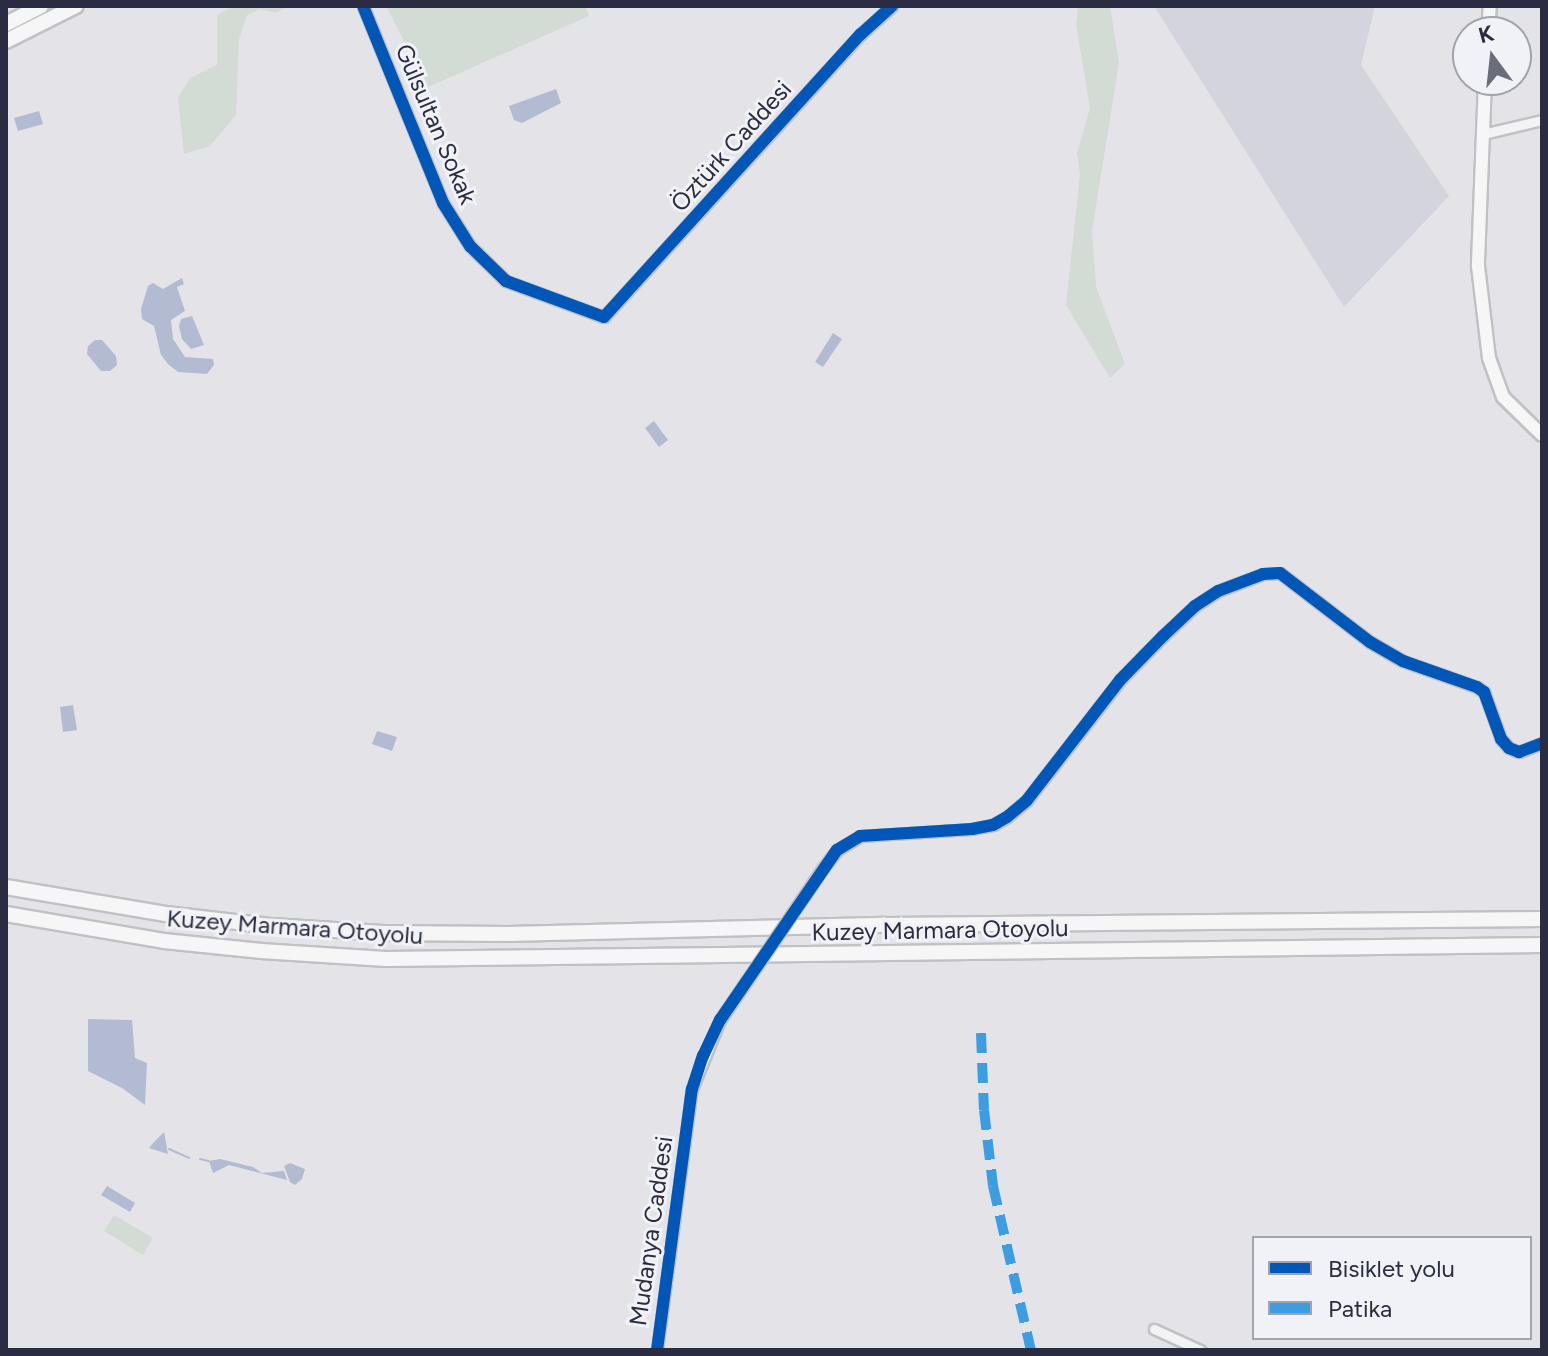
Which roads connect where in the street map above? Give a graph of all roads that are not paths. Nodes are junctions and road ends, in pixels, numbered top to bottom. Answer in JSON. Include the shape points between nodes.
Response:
{"nodes":[{"id":1,"x":41,"y":6,"type":"edge"},
{"id":2,"x":76,"y":6,"type":"edge"},
{"id":3,"x":363,"y":6,"type":"edge"},
{"id":4,"x":892,"y":6,"type":"edge"},
{"id":5,"x":6,"y":24,"type":"edge"},
{"id":6,"x":6,"y":41,"type":"edge"},
{"id":7,"x":1484,"y":96,"type":"edge"},
{"id":8,"x":1542,"y":120,"type":"edge"},
{"id":9,"x":1483,"y":134,"type":"junction"},
{"id":10,"x":604,"y":317,"type":"joint"},
{"id":11,"x":1542,"y":435,"type":"edge"},
{"id":12,"x":1542,"y":743,"type":"edge"},
{"id":13,"x":6,"y":887,"type":"edge"},
{"id":14,"x":6,"y":914,"type":"edge"},
{"id":15,"x":1542,"y":919,"type":"edge"},
{"id":16,"x":1542,"y":945,"type":"edge"},
{"id":17,"x":1154,"y":1329,"type":"dead end"},
{"id":18,"x":657,"y":1350,"type":"edge"},
{"id":19,"x":1200,"y":1350,"type":"edge"}],
"edges":[{"from":1,"to":5,"type":"highway"},
{"from":2,"to":6,"type":"highway"},
{"from":3,"to":10,"type":"street","name":"Gülsultan Sokak","via":[[443,203],[470,246],[506,281]]},
{"from":4,"to":10,"type":"street","name":"Öztürk Caddesi"},
{"from":7,"to":9,"type":"main road"},
{"from":8,"to":9,"type":"street"},
{"from":9,"to":11,"type":"main road","via":[[1478,266],[1489,358],[1503,397]]},
{"from":12,"to":18,"type":"street","name":"Mudanya Caddesi","bridge":true,"via":[[1519,752],[1509,748],[1477,687],[1403,661],[1280,573],[1263,574],[1218,591],[1163,636],[1120,680],[1027,800],[1007,817],[972,829],[860,836],[837,850],[720,1020],[692,1089]]},
{"from":13,"to":15,"type":"highway","name":"Kuzey Marmara Otoyolu","via":[[166,914],[383,933]]},
{"from":14,"to":16,"type":"highway","name":"Kuzey Marmara Otoyolu","via":[[164,941],[386,959]]},
{"from":17,"to":19,"type":"street"}]}
